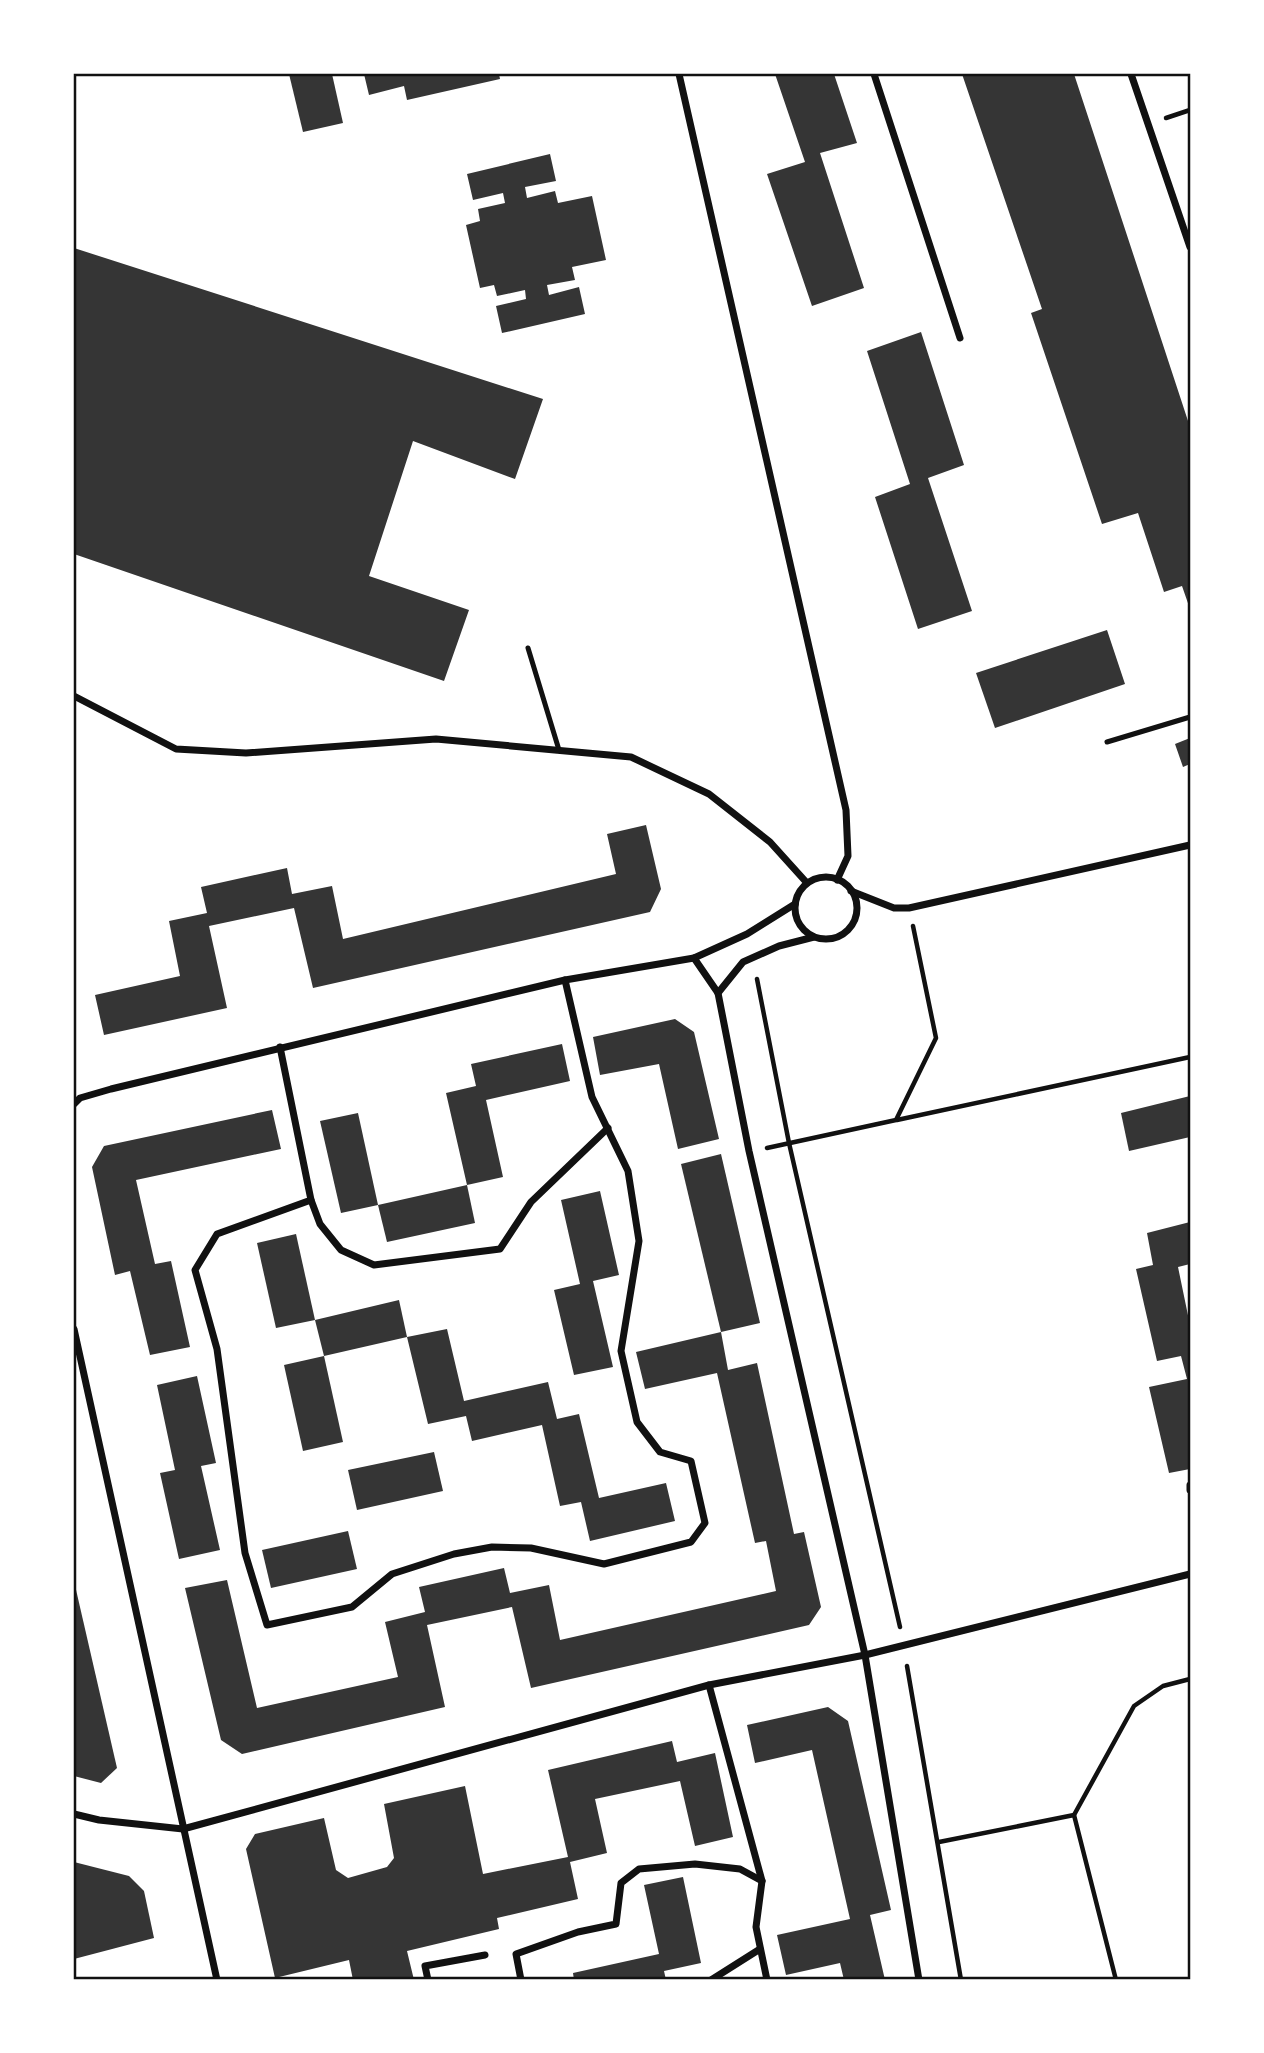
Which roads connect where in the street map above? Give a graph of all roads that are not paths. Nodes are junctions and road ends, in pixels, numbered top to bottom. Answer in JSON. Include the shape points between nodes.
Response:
{"nodes":[{"id":1,"x":679,"y":74,"type":"edge"},
{"id":2,"x":874,"y":74,"type":"edge"},
{"id":3,"x":1131,"y":74,"type":"edge"},
{"id":4,"x":1191,"y":247,"type":"edge"},
{"id":5,"x":960,"y":338,"type":"dead end"},
{"id":6,"x":528,"y":648,"type":"dead end"},
{"id":7,"x":74,"y":696,"type":"edge"},
{"id":8,"x":1191,"y":717,"type":"edge"},
{"id":9,"x":1107,"y":742,"type":"dead end"},
{"id":10,"x":559,"y":750,"type":"junction"},
{"id":11,"x":1191,"y":845,"type":"edge"},
{"id":12,"x":837,"y":880,"type":"junction"},
{"id":13,"x":807,"y":883,"type":"junction"},
{"id":14,"x":851,"y":891,"type":"junction"},
{"id":15,"x":795,"y":904,"type":"junction"},
{"id":16,"x":815,"y":937,"type":"junction"},
{"id":17,"x":695,"y":958,"type":"junction"},
{"id":18,"x":565,"y":980,"type":"junction"},
{"id":19,"x":718,"y":993,"type":"junction"},
{"id":20,"x":280,"y":1047,"type":"junction"},
{"id":21,"x":74,"y":1104,"type":"edge"},
{"id":22,"x":608,"y":1128,"type":"junction"},
{"id":23,"x":310,"y":1200,"type":"junction"},
{"id":24,"x":74,"y":1329,"type":"edge"},
{"id":25,"x":1191,"y":1574,"type":"edge"},
{"id":26,"x":864,"y":1655,"type":"junction"},
{"id":27,"x":709,"y":1685,"type":"junction"},
{"id":28,"x":74,"y":1814,"type":"edge"},
{"id":29,"x":183,"y":1829,"type":"junction"},
{"id":30,"x":762,"y":1881,"type":"junction"},
{"id":31,"x":760,"y":1949,"type":"junction"},
{"id":32,"x":485,"y":1955,"type":"dead end"},
{"id":33,"x":217,"y":1979,"type":"edge"},
{"id":34,"x":428,"y":1979,"type":"edge"},
{"id":35,"x":521,"y":1979,"type":"edge"},
{"id":36,"x":711,"y":1979,"type":"edge"},
{"id":37,"x":767,"y":1979,"type":"edge"},
{"id":38,"x":919,"y":1979,"type":"edge"}],
"edges":[{"from":1,"to":12,"type":"street","via":[[846,810],[848,856]]},
{"from":2,"to":5,"type":"street"},
{"from":3,"to":4,"type":"street"},
{"from":6,"to":10,"type":"lane"},
{"from":7,"to":10,"type":"street","via":[[176,749],[246,753],[436,739]]},
{"from":8,"to":9,"type":"lane"},
{"from":10,"to":13,"type":"street","via":[[631,757],[709,794],[770,842]]},
{"from":11,"to":14,"type":"street","via":[[909,908],[894,908]]},
{"from":12,"to":13,"type":"street","via":[[818,878]]},
{"from":12,"to":14,"type":"street"},
{"from":13,"to":15,"type":"street"},
{"from":14,"to":16,"type":"street","via":[[857,903],[850,927],[840,936]]},
{"from":15,"to":16,"type":"street","via":[[799,924]]},
{"from":15,"to":17,"type":"street","via":[[747,934]]},
{"from":16,"to":19,"type":"street","via":[[743,962]]},
{"from":17,"to":18,"type":"street"},
{"from":17,"to":19,"type":"street"},
{"from":18,"to":20,"type":"street"},
{"from":18,"to":22,"type":"street","via":[[592,1097]]},
{"from":19,"to":26,"type":"street","via":[[749,1151]]},
{"from":20,"to":21,"type":"street","via":[[111,1089]]},
{"from":20,"to":23,"type":"street"},
{"from":22,"to":23,"type":"street","via":[[531,1202],[500,1249],[374,1265],[341,1250],[320,1224]]},
{"from":22,"to":23,"type":"street","via":[[628,1171],[639,1241],[621,1351],[637,1422],[660,1452],[691,1461],[705,1523],[691,1542],[604,1564],[531,1548],[492,1547],[454,1554],[392,1574],[352,1607],[267,1625],[246,1553],[217,1349],[195,1270],[217,1234]]},
{"from":24,"to":29,"type":"street"},
{"from":25,"to":26,"type":"street"},
{"from":26,"to":27,"type":"street"},
{"from":26,"to":38,"type":"street"},
{"from":27,"to":29,"type":"street"},
{"from":27,"to":30,"type":"street"},
{"from":28,"to":29,"type":"street","via":[[99,1821]]},
{"from":29,"to":33,"type":"street"},
{"from":30,"to":31,"type":"street","via":[[756,1927]]},
{"from":30,"to":35,"type":"street","via":[[740,1869],[695,1864],[639,1869],[621,1883],[616,1924],[516,1954]]},
{"from":31,"to":36,"type":"street"},
{"from":31,"to":37,"type":"street"},
{"from":32,"to":34,"type":"street","via":[[425,1966]]}]}
